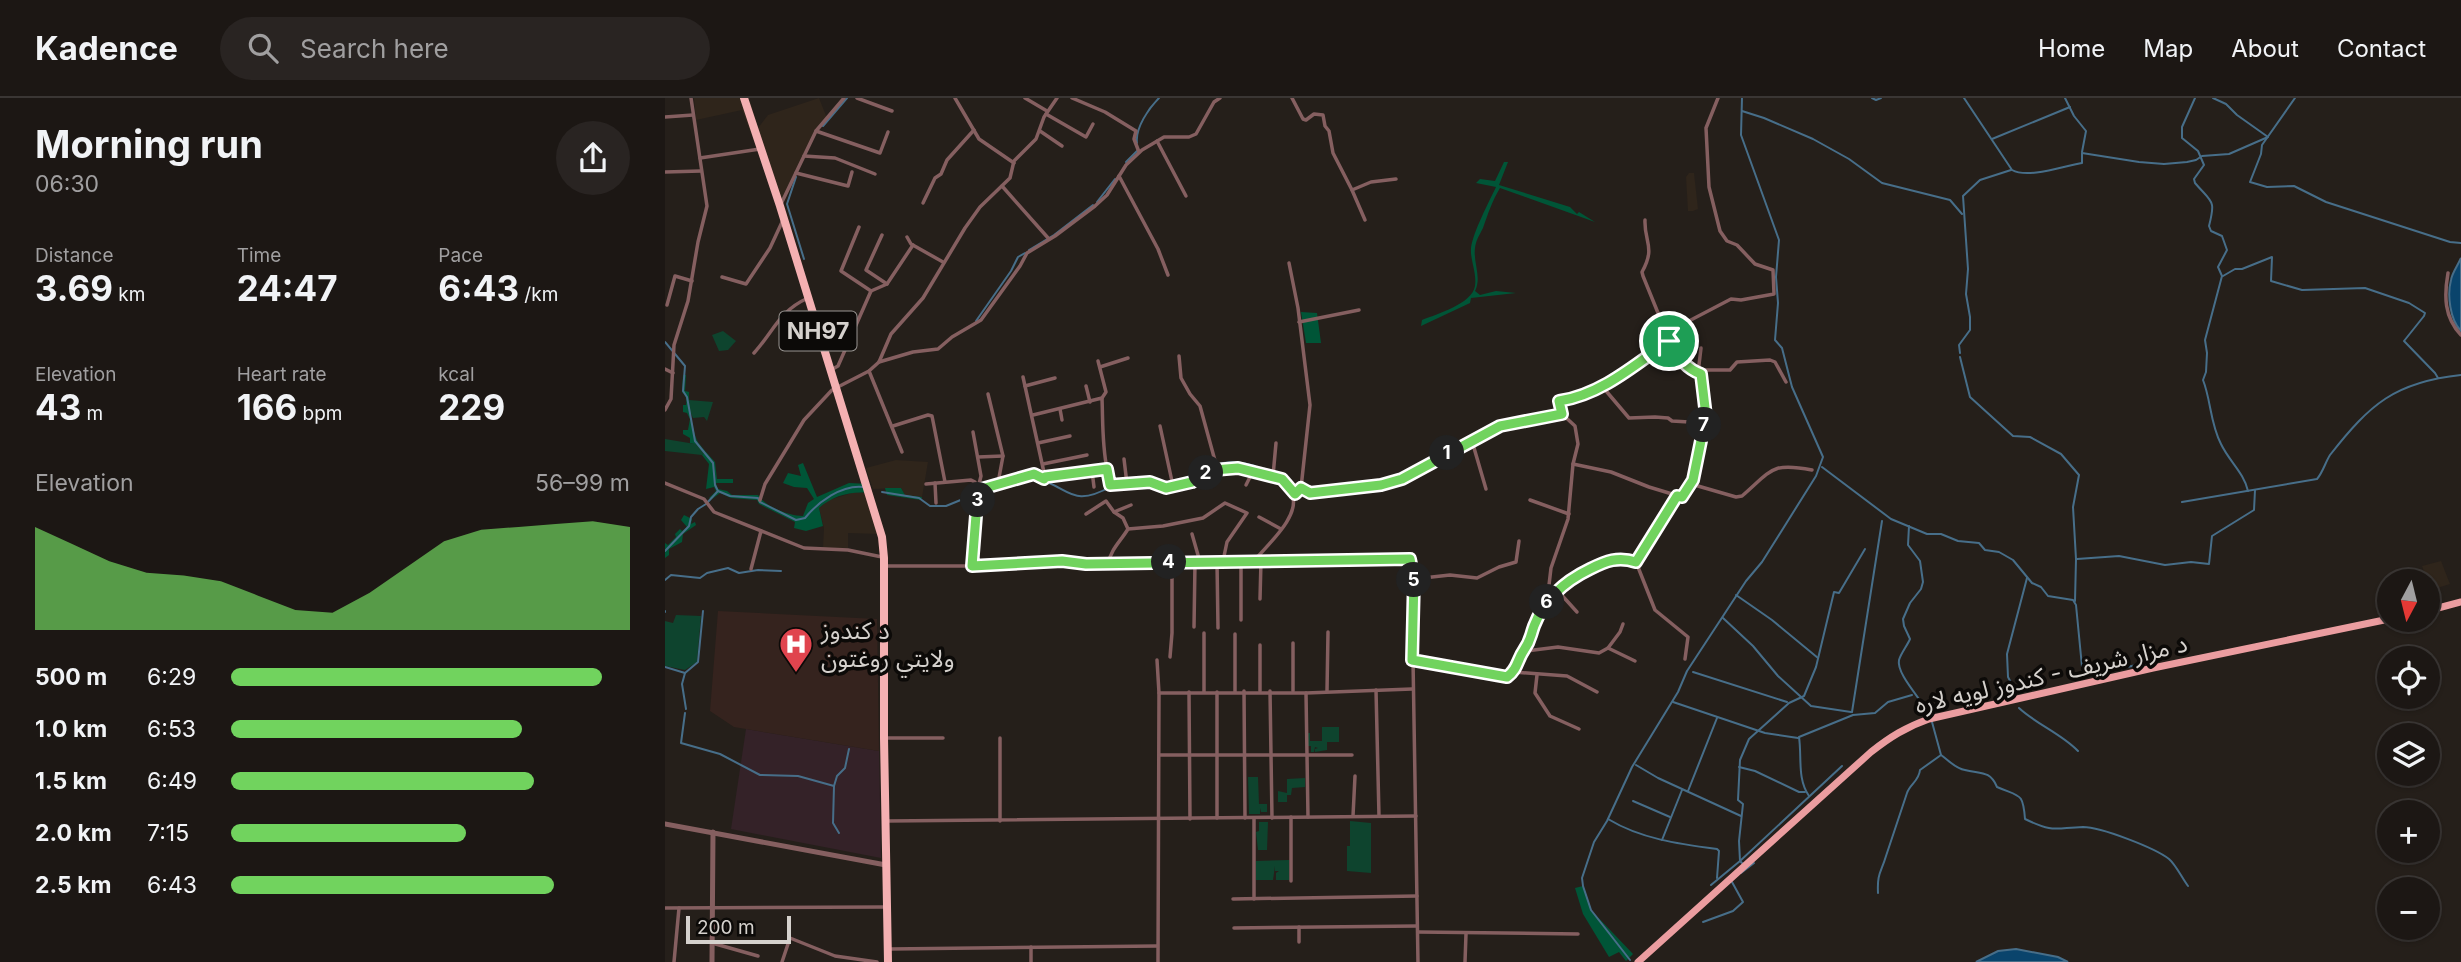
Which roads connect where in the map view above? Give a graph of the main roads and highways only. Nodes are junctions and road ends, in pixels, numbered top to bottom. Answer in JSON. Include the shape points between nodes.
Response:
{"nodes":[{"id":1,"x":744,"y":98,"type":"edge"},
{"id":2,"x":2461,"y":603,"type":"edge"},
{"id":3,"x":2440,"y":608,"type":"edge"},
{"id":4,"x":2377,"y":622,"type":"edge"},
{"id":5,"x":888,"y":962,"type":"edge"},
{"id":6,"x":1638,"y":962,"type":"edge"}],
"edges":[{"from":1,"to":5,"type":"highway","number":"NH97","via":[[877,516],[884,562]]},
{"from":2,"to":3,"type":"main road"},
{"from":4,"to":6,"type":"main road","name":"د مزار شریف - کندوز لویه لاره","via":[[2153,668],[1929,719],[1898,731]]}]}
